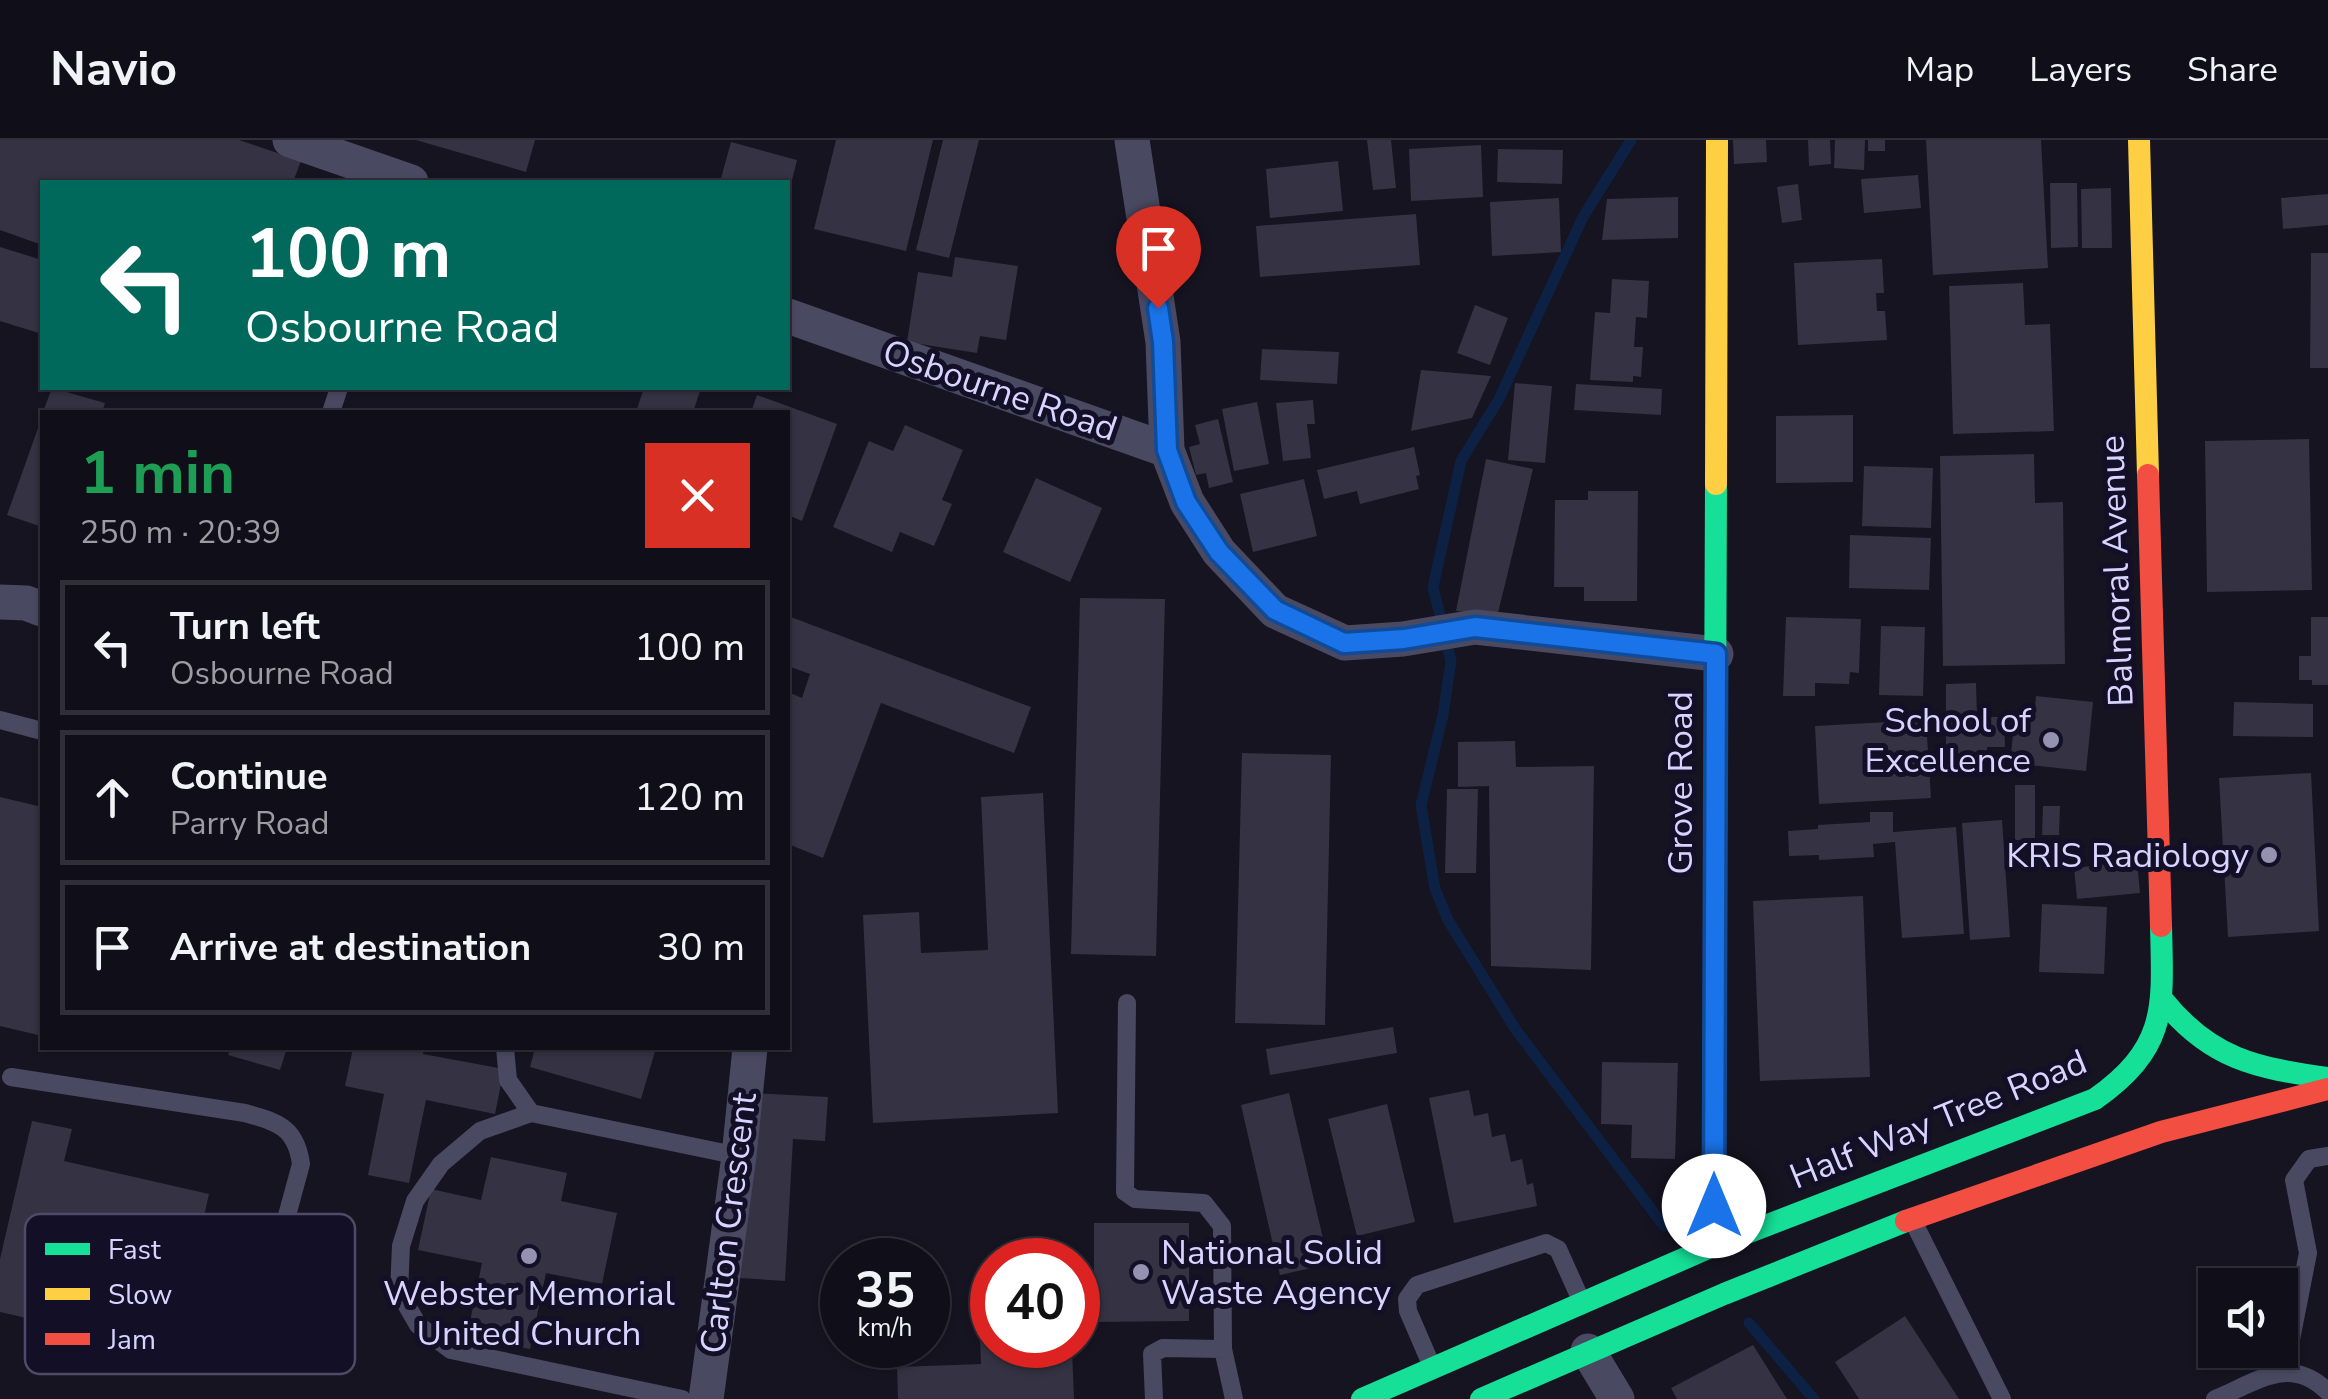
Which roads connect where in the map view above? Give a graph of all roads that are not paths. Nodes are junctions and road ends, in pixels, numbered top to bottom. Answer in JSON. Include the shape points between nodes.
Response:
{"nodes":[{"id":1,"x":290,"y":140,"type":"edge"},
{"id":2,"x":1132,"y":140,"type":"edge"},
{"id":3,"x":1717,"y":140,"type":"edge"},
{"id":4,"x":2138,"y":140,"type":"edge"},
{"id":5,"x":405,"y":180,"type":"edge"},
{"id":6,"x":790,"y":317,"type":"edge"},
{"id":7,"x":1167,"y":450,"type":"junction"},
{"id":8,"x":0,"y":602,"type":"edge"},
{"id":9,"x":40,"y":608,"type":"edge"},
{"id":10,"x":1716,"y":654,"type":"junction"},
{"id":11,"x":0,"y":720,"type":"edge"},
{"id":12,"x":40,"y":730,"type":"edge"},
{"id":13,"x":2163,"y":1000,"type":"junction"},
{"id":14,"x":1127,"y":1002,"type":"dead end"},
{"id":15,"x":504,"y":1050,"type":"edge"},
{"id":16,"x":750,"y":1050,"type":"edge"},
{"id":17,"x":11,"y":1076,"type":"dead end"},
{"id":18,"x":2328,"y":1078,"type":"edge"},
{"id":19,"x":2328,"y":1088,"type":"edge"},
{"id":20,"x":531,"y":1112,"type":"junction"},
{"id":21,"x":739,"y":1156,"type":"junction"},
{"id":22,"x":2328,"y":1156,"type":"edge"},
{"id":23,"x":287,"y":1214,"type":"edge"},
{"id":24,"x":1911,"y":1218,"type":"junction"},
{"id":25,"x":1713,"y":1246,"type":"junction"},
{"id":26,"x":2328,"y":1252,"type":"edge"},
{"id":27,"x":2308,"y":1254,"type":"junction"},
{"id":28,"x":1582,"y":1303,"type":"junction"},
{"id":29,"x":1223,"y":1349,"type":"junction"},
{"id":30,"x":1588,"y":1351,"type":"junction"},
{"id":31,"x":1433,"y":1369,"type":"junction"},
{"id":32,"x":2285,"y":1370,"type":"junction"},
{"id":33,"x":2328,"y":1392,"type":"edge"},
{"id":34,"x":682,"y":1399,"type":"edge"},
{"id":35,"x":706,"y":1399,"type":"edge"},
{"id":36,"x":1154,"y":1399,"type":"edge"},
{"id":37,"x":1234,"y":1399,"type":"edge"},
{"id":38,"x":1362,"y":1399,"type":"edge"},
{"id":39,"x":1481,"y":1399,"type":"edge"},
{"id":40,"x":1617,"y":1399,"type":"edge"},
{"id":41,"x":2002,"y":1399,"type":"edge"},
{"id":42,"x":2215,"y":1399,"type":"edge"}],
"edges":[{"from":1,"to":5,"type":"street"},
{"from":2,"to":7,"type":"street","via":[[1163,342]]},
{"from":3,"to":10,"type":"main road","name":"Grove Road"},
{"from":4,"to":13,"type":"main road","name":"Balmoral Avenue"},
{"from":6,"to":7,"type":"street","name":"Osbourne Road"},
{"from":7,"to":10,"type":"street","via":[[1186,502],[1219,552],[1275,610],[1344,643],[1496,628]]},
{"from":8,"to":9,"type":"street"},
{"from":10,"to":25,"type":"main road","name":"Grove Road"},
{"from":11,"to":12,"type":"lane"},
{"from":13,"to":18,"type":"main road","via":[[2178,1022],[2221,1055]]},
{"from":13,"to":25,"type":"main road","name":"Half Way Tree Road","via":[[2154,1039],[2141,1059],[2095,1099]]},
{"from":14,"to":29,"type":"lane","via":[[1125,1192],[1135,1199],[1204,1203],[1222,1226]]},
{"from":15,"to":20,"type":"lane","via":[[508,1080]]},
{"from":16,"to":21,"type":"street","name":"Carlton Crescent"},
{"from":17,"to":23,"type":"lane","via":[[281,1124],[299,1148],[301,1164]]},
{"from":19,"to":24,"type":"main road","via":[[2141,1138]]},
{"from":20,"to":21,"type":"lane"},
{"from":20,"to":34,"type":"lane","via":[[480,1132],[440,1164],[415,1200],[401,1246],[399,1292],[418,1326],[450,1350]]},
{"from":21,"to":35,"type":"street","name":"Carlton Crescent"},
{"from":22,"to":27,"type":"lane","via":[[2309,1159],[2294,1180]]},
{"from":24,"to":30,"type":"main road"},
{"from":24,"to":41,"type":"lane"},
{"from":25,"to":28,"type":"main road","name":"Half Way Tree Road"},
{"from":26,"to":27,"type":"lane"},
{"from":27,"to":32,"type":"lane"},
{"from":28,"to":31,"type":"main road","name":"Half Way Tree Road"},
{"from":28,"to":31,"type":"lane","via":[[1558,1249],[1546,1243],[1416,1286],[1408,1311]]},
{"from":29,"to":36,"type":"lane","via":[[1163,1348],[1152,1354]]},
{"from":29,"to":37,"type":"lane"},
{"from":30,"to":39,"type":"main road"},
{"from":30,"to":40,"type":"street"},
{"from":31,"to":38,"type":"main road","name":"Half Way Tree Road"},
{"from":32,"to":33,"type":"lane","via":[[2314,1378]]},
{"from":32,"to":42,"type":"lane"}]}
